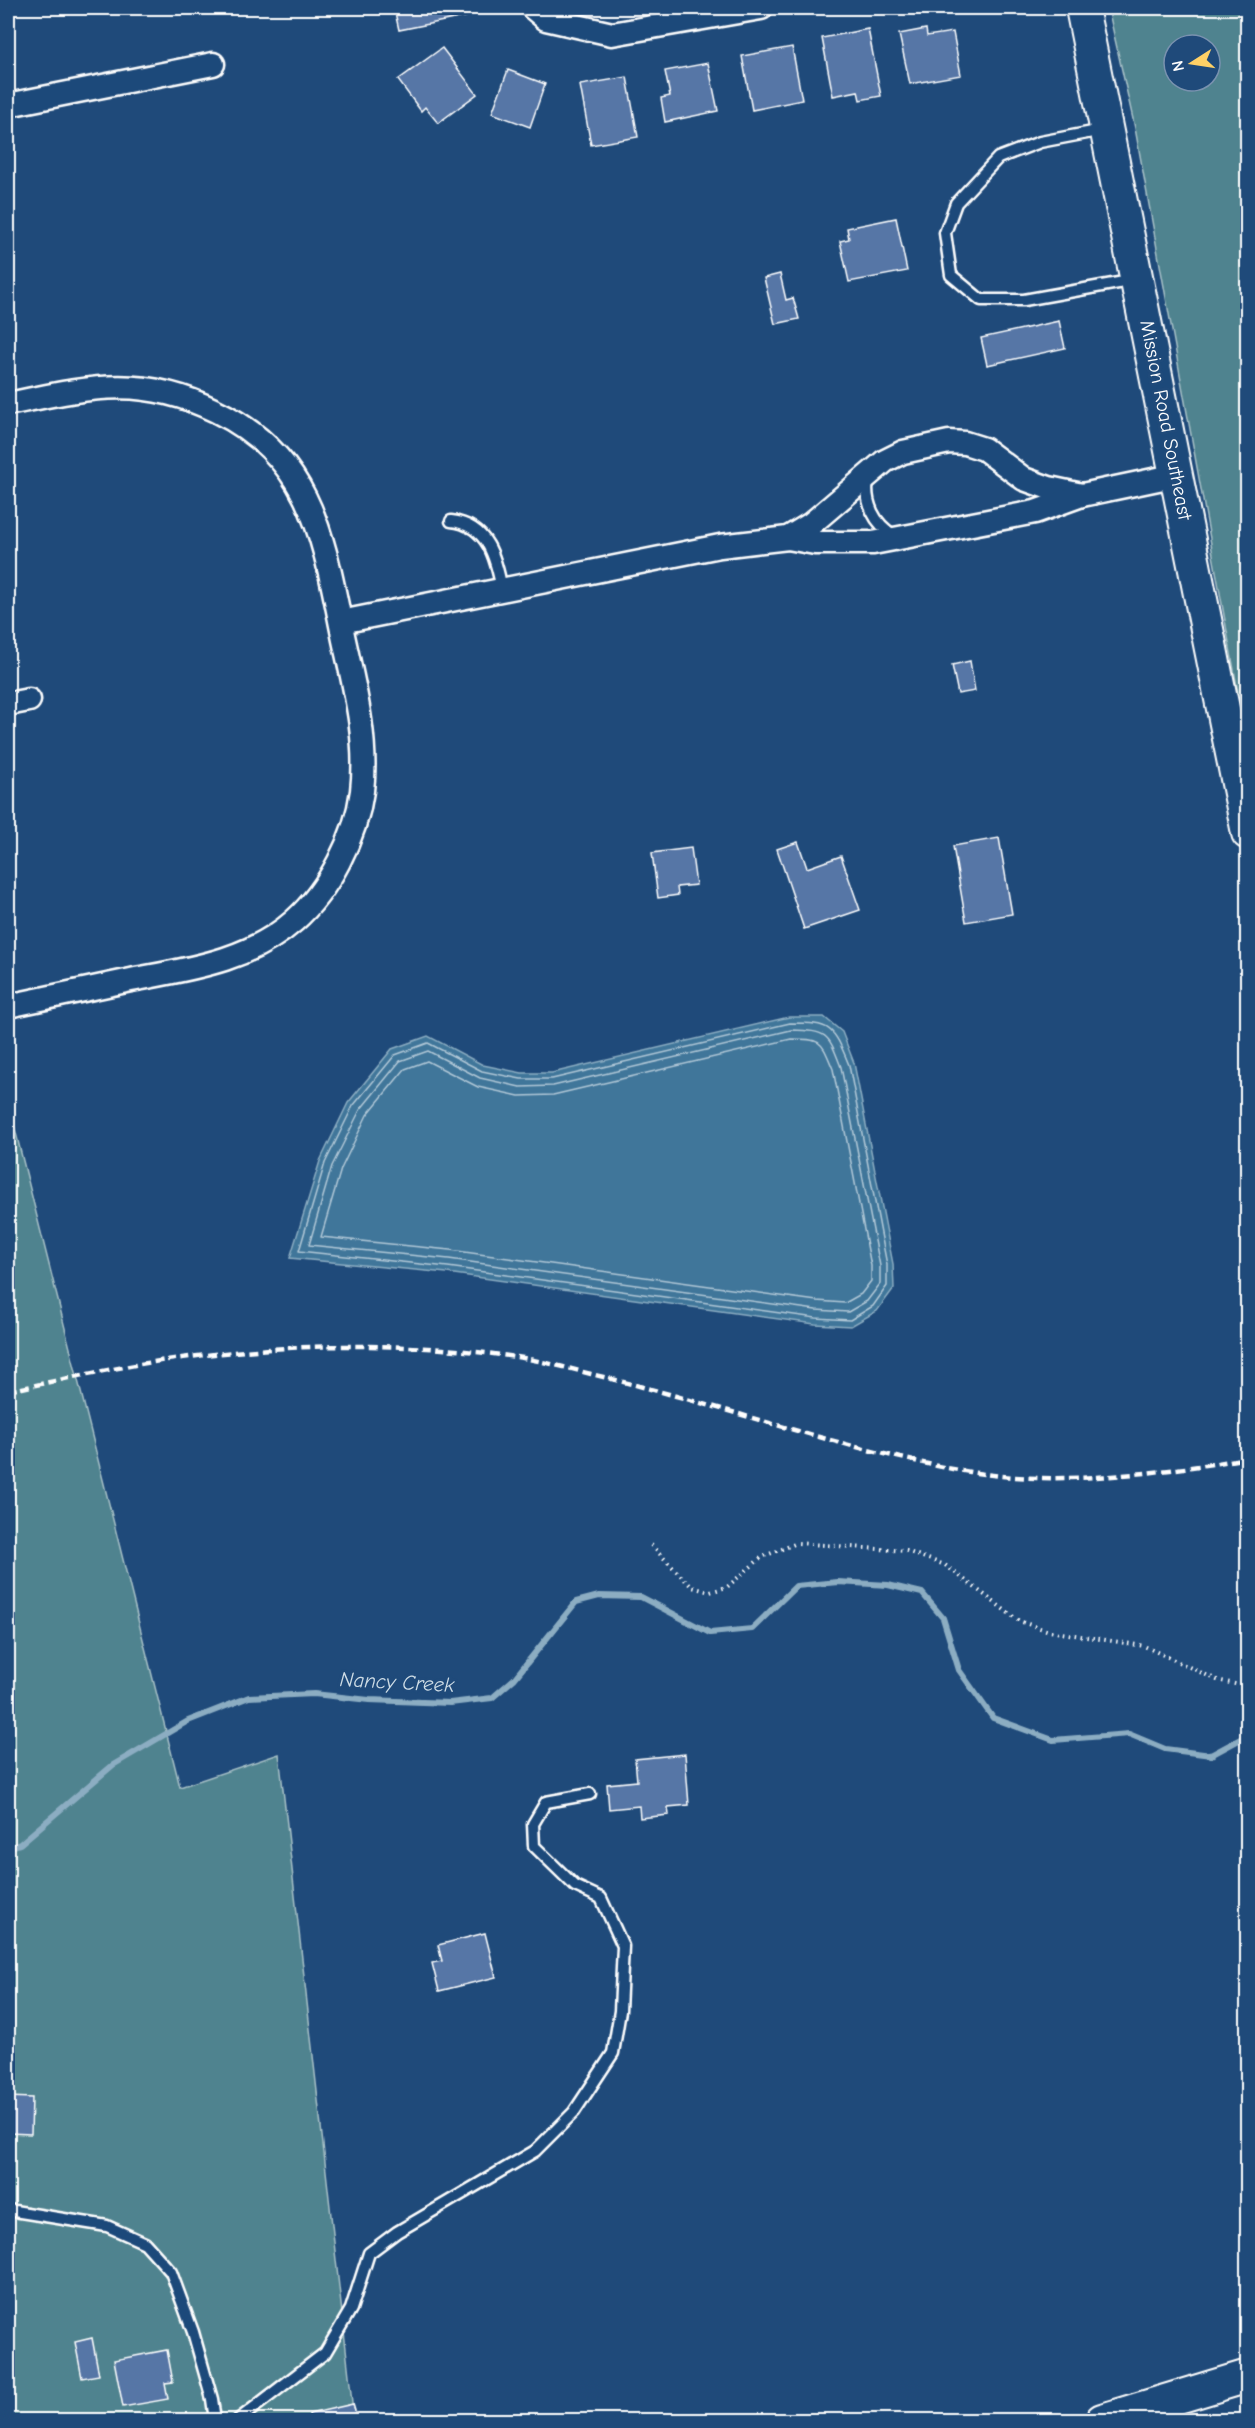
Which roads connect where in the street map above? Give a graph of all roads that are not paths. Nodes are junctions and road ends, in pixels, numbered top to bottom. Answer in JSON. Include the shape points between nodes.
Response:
{"nodes":[{"id":1,"x":533,"y":8,"type":"edge"},
{"id":2,"x":761,"y":8,"type":"edge"},
{"id":3,"x":1082,"y":8,"type":"edge"},
{"id":4,"x":213,"y":64,"type":"dead end"},
{"id":5,"x":8,"y":105,"type":"edge"},
{"id":6,"x":1108,"y":129,"type":"junction"},
{"id":7,"x":1138,"y":279,"type":"junction"},
{"id":8,"x":8,"y":404,"type":"edge"},
{"id":9,"x":869,"y":472,"type":"junction"},
{"id":10,"x":1177,"y":476,"type":"junction"},
{"id":11,"x":1082,"y":495,"type":"junction"},
{"id":12,"x":451,"y":521,"type":"dead end"},
{"id":13,"x":788,"y":538,"type":"junction"},
{"id":14,"x":898,"y":538,"type":"junction"},
{"id":15,"x":502,"y":590,"type":"junction"},
{"id":16,"x":341,"y":622,"type":"junction"},
{"id":17,"x":1248,"y":833,"type":"edge"},
{"id":18,"x":8,"y":1006,"type":"edge"},
{"id":19,"x":590,"y":1794,"type":"dead end"},
{"id":20,"x":8,"y":2210,"type":"edge"},
{"id":21,"x":1248,"y":2376,"type":"edge"},
{"id":22,"x":215,"y":2421,"type":"edge"},
{"id":23,"x":238,"y":2421,"type":"edge"},
{"id":24,"x":1102,"y":2421,"type":"edge"}],
"edges":[{"from":1,"to":2,"type":"street","via":[[546,19],[612,34]]},
{"from":3,"to":6,"type":"main road","name":"Mission Road Southeast"},
{"from":4,"to":5,"type":"street"},
{"from":6,"to":7,"type":"main road","name":"Mission Road Southeast"},
{"from":6,"to":7,"type":"lane","via":[[1040,142],[998,158],[956,203],[945,233],[951,276],[981,300],[1024,300]]},
{"from":7,"to":10,"type":"main road","name":"Mission Road Southeast"},
{"from":8,"to":16,"type":"street","via":[[87,388],[136,386],[190,400],[245,428],[270,448],[288,470],[313,513]]},
{"from":9,"to":11,"type":"street","via":[[903,452],[964,442],[984,449],[1024,479]]},
{"from":9,"to":13,"type":"street","via":[[811,524]]},
{"from":9,"to":14,"type":"lane","via":[[866,487],[870,507],[880,525]]},
{"from":10,"to":11,"type":"street"},
{"from":10,"to":17,"type":"main road","name":"Mission Road Southeast"},
{"from":11,"to":14,"type":"street","via":[[1035,512]]},
{"from":12,"to":15,"type":"lane","via":[[474,528],[485,540]]},
{"from":13,"to":14,"type":"street","via":[[843,544]]},
{"from":13,"to":15,"type":"street","via":[[720,546]]},
{"from":15,"to":16,"type":"street"},
{"from":16,"to":18,"type":"street","via":[[362,726],[362,793],[350,837],[323,886],[294,921],[259,945],[221,962]]},
{"from":19,"to":23,"type":"lane","via":[[546,1802],[533,1824],[534,1846],[575,1886],[601,1898],[623,1946],[620,2011],[613,2053],[574,2112],[535,2151],[396,2232],[369,2253],[351,2309],[325,2353]]},
{"from":20,"to":22,"type":"lane","via":[[107,2226],[145,2243],[171,2272],[193,2332]]},
{"from":21,"to":24,"type":"main road"}]}
